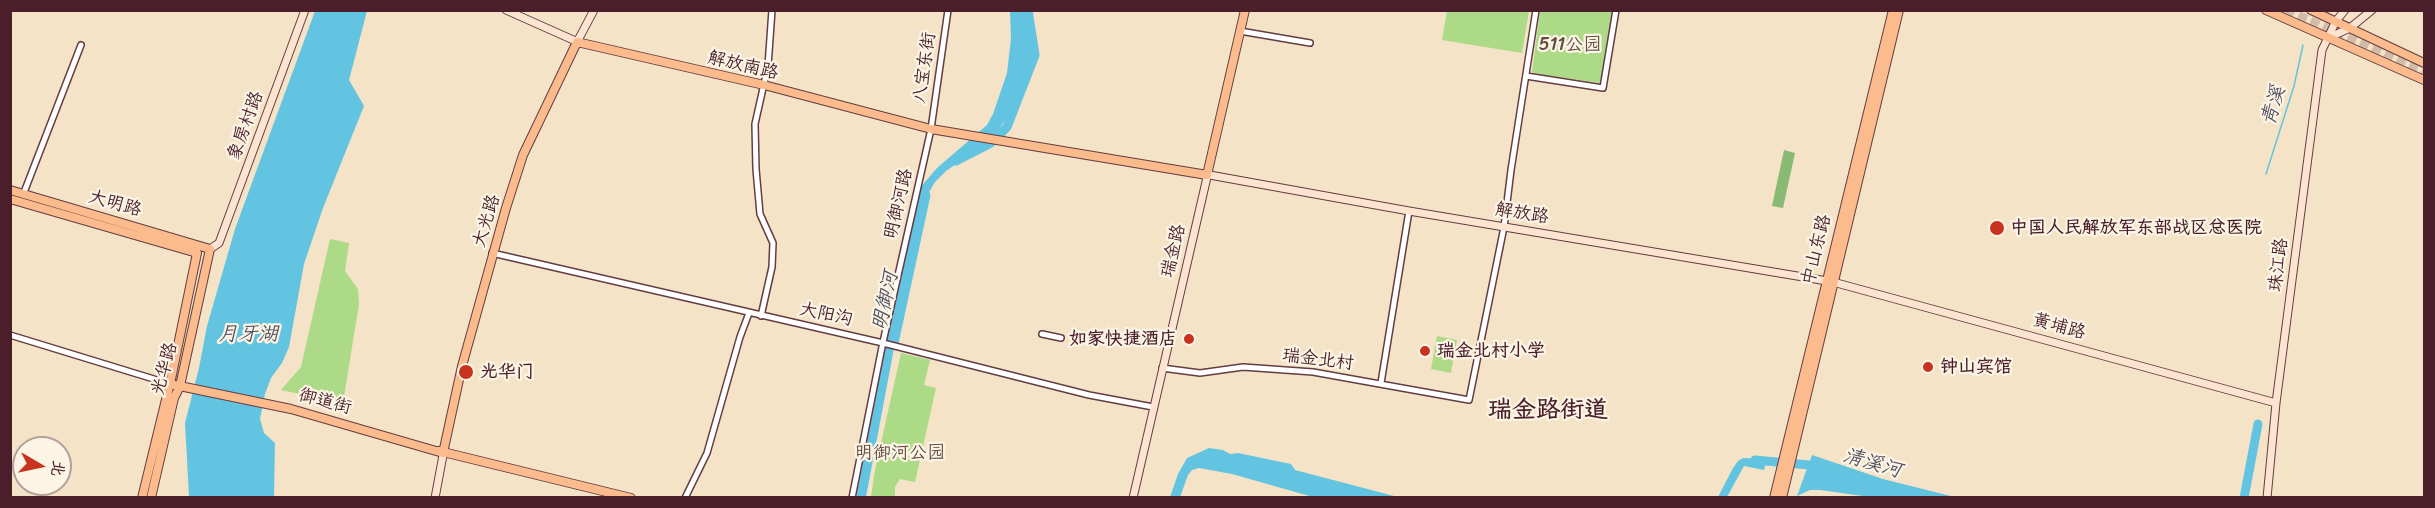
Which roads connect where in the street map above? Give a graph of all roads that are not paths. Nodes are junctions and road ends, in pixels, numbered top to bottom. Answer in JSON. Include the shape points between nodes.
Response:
{"nodes":[{"id":1,"x":305,"y":10,"type":"edge"},
{"id":2,"x":506,"y":10,"type":"edge"},
{"id":3,"x":594,"y":10,"type":"edge"},
{"id":4,"x":772,"y":10,"type":"edge"},
{"id":5,"x":948,"y":10,"type":"edge"},
{"id":6,"x":1245,"y":10,"type":"edge"},
{"id":7,"x":1536,"y":10,"type":"edge"},
{"id":8,"x":1616,"y":10,"type":"edge"},
{"id":9,"x":1893,"y":10,"type":"edge"},
{"id":10,"x":1899,"y":10,"type":"edge"},
{"id":11,"x":2266,"y":10,"type":"edge"},
{"id":12,"x":2311,"y":10,"type":"edge"},
{"id":13,"x":2345,"y":10,"type":"edge"},
{"id":14,"x":2372,"y":10,"type":"edge"},
{"id":15,"x":2325,"y":14,"type":"edge"},
{"id":16,"x":2336,"y":21,"type":"junction"},
{"id":17,"x":2350,"y":28,"type":"junction"},
{"id":18,"x":1240,"y":31,"type":"junction"},
{"id":19,"x":2328,"y":38,"type":"junction"},
{"id":20,"x":577,"y":42,"type":"junction"},
{"id":21,"x":1310,"y":43,"type":"dead end"},
{"id":22,"x":81,"y":45,"type":"dead end"},
{"id":23,"x":2424,"y":63,"type":"edge"},
{"id":24,"x":1526,"y":76,"type":"junction"},
{"id":25,"x":2424,"y":80,"type":"edge"},
{"id":26,"x":764,"y":85,"type":"junction"},
{"id":27,"x":931,"y":129,"type":"junction"},
{"id":28,"x":1011,"y":142,"type":"junction"},
{"id":29,"x":1082,"y":154,"type":"joint"},
{"id":30,"x":1207,"y":175,"type":"junction"},
{"id":31,"x":10,"y":190,"type":"edge"},
{"id":32,"x":22,"y":198,"type":"junction"},
{"id":33,"x":10,"y":199,"type":"edge"},
{"id":34,"x":1409,"y":211,"type":"junction"},
{"id":35,"x":1504,"y":226,"type":"junction"},
{"id":36,"x":210,"y":249,"type":"junction"},
{"id":37,"x":197,"y":253,"type":"joint"},
{"id":38,"x":492,"y":253,"type":"junction"},
{"id":39,"x":1829,"y":281,"type":"junction"},
{"id":40,"x":749,"y":313,"type":"junction"},
{"id":41,"x":760,"y":316,"type":"junction"},
{"id":42,"x":1042,"y":334,"type":"dead end"},
{"id":43,"x":10,"y":335,"type":"edge"},
{"id":44,"x":1060,"y":338,"type":"dead end"},
{"id":45,"x":883,"y":342,"type":"junction"},
{"id":46,"x":462,"y":366,"type":"joint"},
{"id":47,"x":1162,"y":368,"type":"junction"},
{"id":48,"x":1381,"y":383,"type":"junction"},
{"id":49,"x":170,"y":384,"type":"junction"},
{"id":50,"x":180,"y":386,"type":"junction"},
{"id":51,"x":2276,"y":403,"type":"junction"},
{"id":52,"x":1153,"y":407,"type":"junction"},
{"id":53,"x":443,"y":453,"type":"junction"},
{"id":54,"x":1782,"y":481,"type":"junction"},
{"id":55,"x":142,"y":498,"type":"edge"},
{"id":56,"x":151,"y":498,"type":"edge"},
{"id":57,"x":435,"y":498,"type":"edge"},
{"id":58,"x":632,"y":498,"type":"edge"},
{"id":59,"x":685,"y":498,"type":"edge"},
{"id":60,"x":852,"y":498,"type":"edge"},
{"id":61,"x":1133,"y":498,"type":"edge"},
{"id":62,"x":1774,"y":498,"type":"edge"},
{"id":63,"x":1782,"y":498,"type":"edge"},
{"id":64,"x":2267,"y":498,"type":"edge"}],
"edges":[{"from":1,"to":36,"type":"street","name":"象房村路","via":[[219,243]]},
{"from":2,"to":20,"type":"street","name":"解放南路"},
{"from":3,"to":20,"type":"street","name":"大光路"},
{"from":4,"to":26,"type":"street"},
{"from":5,"to":27,"type":"street","name":"八宝东街"},
{"from":6,"to":18,"type":"street","name":"瑞金路"},
{"from":7,"to":24,"type":"street"},
{"from":8,"to":24,"type":"street","via":[[1603,88]]},
{"from":9,"to":39,"type":"main road","name":"中山东路"},
{"from":10,"to":39,"type":"main road","name":"中山东路"},
{"from":11,"to":19,"type":"main road"},
{"from":12,"to":15,"type":"main road"},
{"from":13,"to":16,"type":"street","name":"珠江路"},
{"from":14,"to":17,"type":"street"},
{"from":15,"to":16,"type":"main road"},
{"from":16,"to":17,"type":"main road"},
{"from":16,"to":19,"type":"street","name":"珠江路"},
{"from":17,"to":19,"type":"street"},
{"from":17,"to":23,"type":"main road"},
{"from":18,"to":21,"type":"street"},
{"from":18,"to":30,"type":"street","name":"瑞金路"},
{"from":19,"to":25,"type":"main road"},
{"from":19,"to":51,"type":"street","name":"珠江路","via":[[2322,50]]},
{"from":20,"to":26,"type":"street","name":"解放南路"},
{"from":20,"to":38,"type":"street","name":"大光路","via":[[523,155]]},
{"from":22,"to":32,"type":"street"},
{"from":24,"to":35,"type":"street"},
{"from":26,"to":27,"type":"street","name":"解放南路"},
{"from":26,"to":41,"type":"street","via":[[756,124],[756,169],[760,214],[773,243],[772,267]]},
{"from":27,"to":28,"type":"main road"},
{"from":27,"to":28,"type":"street","name":"解放南路"},
{"from":27,"to":45,"type":"street","name":"明御河路"},
{"from":28,"to":29,"type":"main road"},
{"from":29,"to":30,"type":"street"},
{"from":30,"to":34,"type":"street","name":"解放路"},
{"from":30,"to":47,"type":"street","name":"瑞金路"},
{"from":31,"to":32,"type":"main road","name":"大明路"},
{"from":32,"to":33,"type":"main road","name":"大明路"},
{"from":32,"to":36,"type":"main road","name":"大明路"},
{"from":32,"to":37,"type":"main road","name":"大明路"},
{"from":34,"to":35,"type":"street","name":"解放路"},
{"from":34,"to":48,"type":"street"},
{"from":35,"to":39,"type":"street","name":"解放路"},
{"from":35,"to":48,"type":"street","name":"瑞金北村","via":[[1469,400]]},
{"from":36,"to":50,"type":"main road","name":"光华路"},
{"from":37,"to":49,"type":"main road","name":"光华路"},
{"from":38,"to":40,"type":"street","name":"大阳沟"},
{"from":38,"to":46,"type":"street","name":"大光路"},
{"from":39,"to":51,"type":"street","name":"黄埔路"},
{"from":39,"to":54,"type":"main road","name":"中山东路"},
{"from":40,"to":41,"type":"street","name":"大阳沟"},
{"from":40,"to":59,"type":"street","via":[[707,453]]},
{"from":41,"to":45,"type":"street","name":"大阳沟"},
{"from":42,"to":44,"type":"street"},
{"from":43,"to":49,"type":"street"},
{"from":45,"to":52,"type":"street","name":"大阳沟","via":[[1089,395]]},
{"from":45,"to":60,"type":"street","name":"明御河路"},
{"from":46,"to":53,"type":"main road"},
{"from":47,"to":48,"type":"street","name":"瑞金北村","via":[[1200,373],[1243,367],[1313,372]]},
{"from":47,"to":52,"type":"street","name":"瑞金路"},
{"from":49,"to":50,"type":"main road"},
{"from":49,"to":55,"type":"main road","name":"光华路"},
{"from":50,"to":53,"type":"main road","via":[[291,409]]},
{"from":50,"to":56,"type":"main road","name":"光华路"},
{"from":51,"to":64,"type":"street","name":"珠江路"},
{"from":52,"to":61,"type":"street","name":"瑞金路"},
{"from":53,"to":57,"type":"street"},
{"from":53,"to":58,"type":"main road"},
{"from":54,"to":62,"type":"main road","name":"中山东路"},
{"from":54,"to":63,"type":"main road","name":"中山东路"}]}
